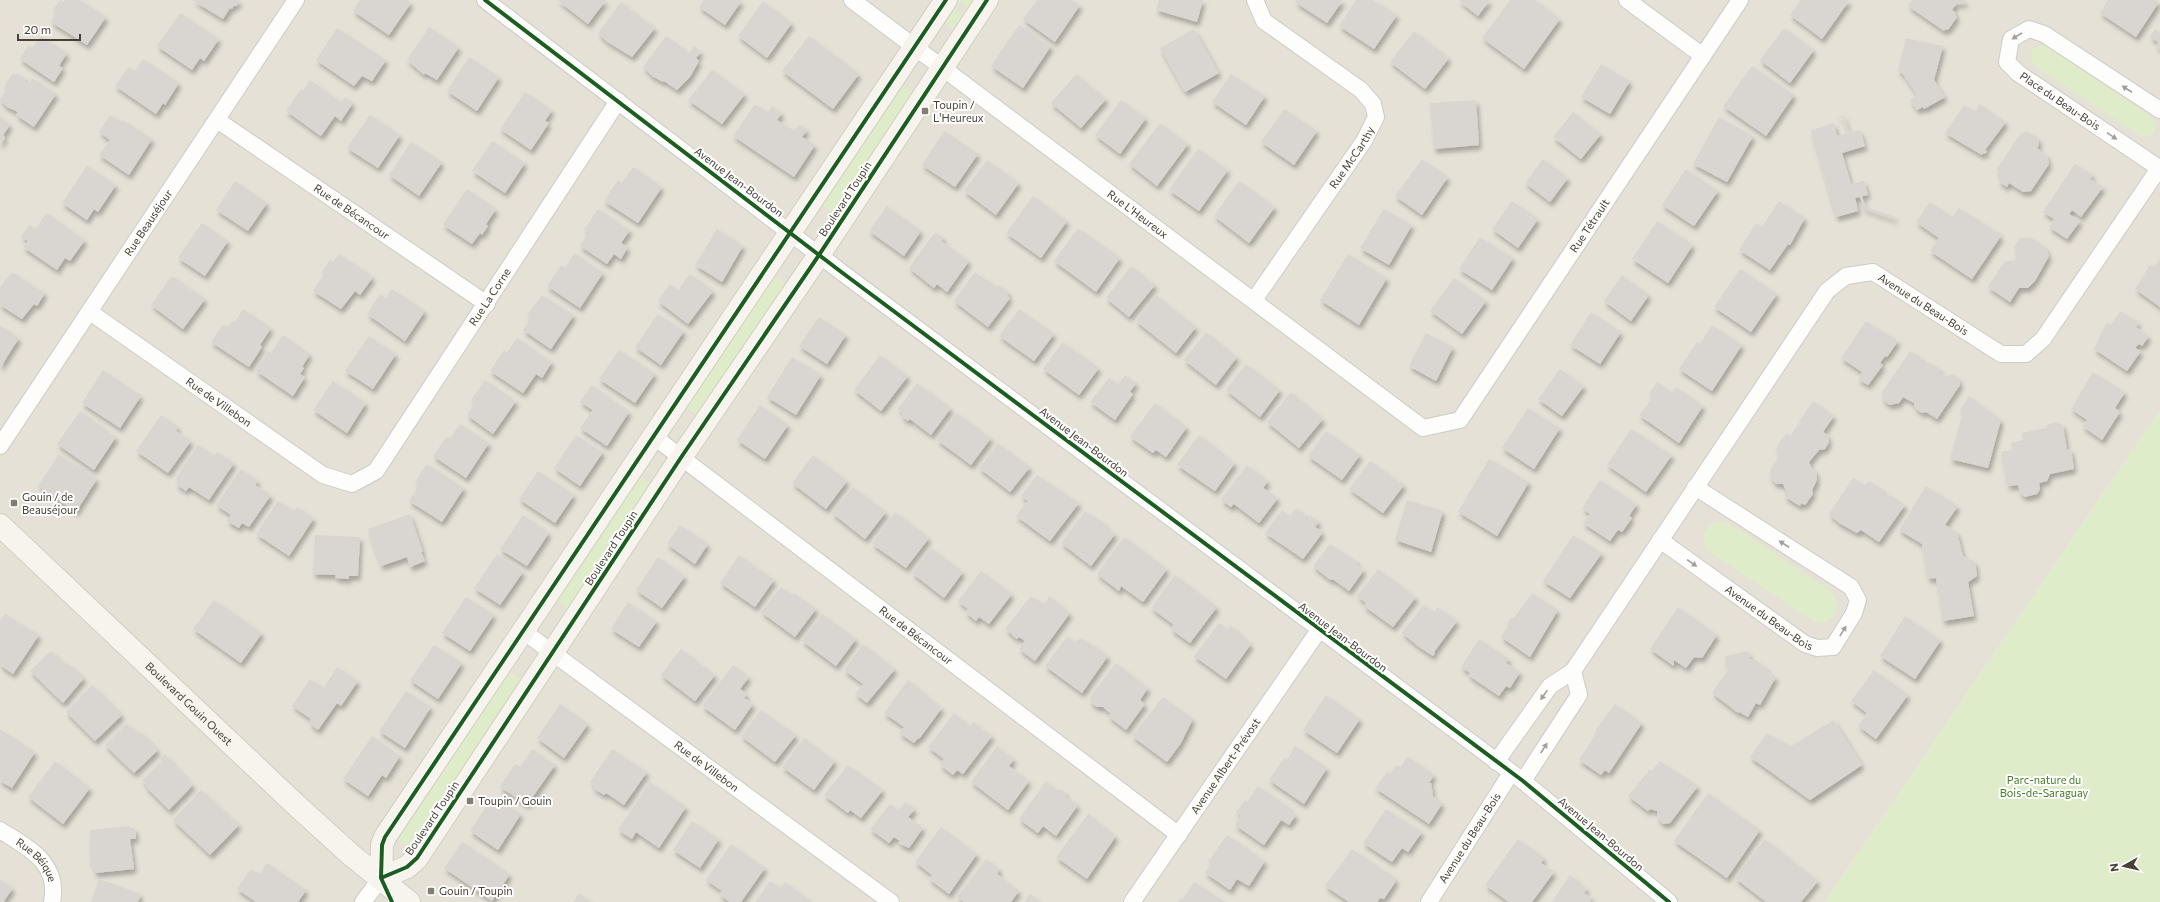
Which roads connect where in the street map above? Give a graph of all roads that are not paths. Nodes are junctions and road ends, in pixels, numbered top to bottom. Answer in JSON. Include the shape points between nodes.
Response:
{"nodes":[{"id":1,"x":296,"y":0,"type":"edge"},
{"id":2,"x":485,"y":0,"type":"edge"},
{"id":3,"x":852,"y":0,"type":"edge"},
{"id":4,"x":946,"y":0,"type":"edge"},
{"id":5,"x":987,"y":0,"type":"edge"},
{"id":6,"x":1255,"y":0,"type":"edge"},
{"id":7,"x":1627,"y":0,"type":"edge"},
{"id":8,"x":1740,"y":0,"type":"edge"},
{"id":9,"x":913,"y":47,"type":"junction"},
{"id":10,"x":1702,"y":56,"type":"junction"},
{"id":11,"x":942,"y":68,"type":"junction"},
{"id":12,"x":618,"y":100,"type":"junction"},
{"id":13,"x":2160,"y":110,"type":"edge"},
{"id":14,"x":217,"y":120,"type":"junction"},
{"id":15,"x":2160,"y":168,"type":"edge"},
{"id":16,"x":791,"y":234,"type":"junction"},
{"id":17,"x":819,"y":255,"type":"junction"},
{"id":18,"x":1254,"y":300,"type":"junction"},
{"id":19,"x":487,"y":304,"type":"junction"},
{"id":20,"x":90,"y":312,"type":"junction"},
{"id":21,"x":1423,"y":428,"type":"joint"},
{"id":22,"x":654,"y":436,"type":"junction"},
{"id":23,"x":0,"y":446,"type":"edge"},
{"id":24,"x":682,"y":456,"type":"junction"},
{"id":25,"x":352,"y":484,"type":"joint"},
{"id":26,"x":1695,"y":487,"type":"junction"},
{"id":27,"x":0,"y":525,"type":"edge"},
{"id":28,"x":1660,"y":540,"type":"junction"},
{"id":29,"x":1319,"y":630,"type":"junction"},
{"id":30,"x":522,"y":631,"type":"junction"},
{"id":31,"x":553,"y":652,"type":"junction"},
{"id":32,"x":1573,"y":670,"type":"junction"},
{"id":33,"x":1496,"y":762,"type":"junction"},
{"id":34,"x":1517,"y":777,"type":"junction"},
{"id":35,"x":0,"y":830,"type":"edge"},
{"id":36,"x":1179,"y":835,"type":"junction"},
{"id":37,"x":381,"y":878,"type":"junction"},
{"id":38,"x":52,"y":902,"type":"edge"},
{"id":39,"x":363,"y":902,"type":"edge"},
{"id":40,"x":409,"y":902,"type":"edge"},
{"id":41,"x":891,"y":902,"type":"edge"},
{"id":42,"x":1132,"y":902,"type":"edge"},
{"id":43,"x":1429,"y":902,"type":"edge"},
{"id":44,"x":1669,"y":902,"type":"edge"}],
"edges":[{"from":1,"to":14,"type":"street","name":"Rue Beauséjour"},
{"from":2,"to":12,"type":"street","name":"Avenue Jean-Bourdon"},
{"from":3,"to":9,"type":"street","name":"Rue L'Heureux"},
{"from":4,"to":9,"type":"street"},
{"from":5,"to":11,"type":"street","name":"Boulevard Toupin"},
{"from":6,"to":18,"type":"street","name":"Rue McCarthy","via":[[1264,21],[1361,90],[1373,104],[1376,117],[1364,141]]},
{"from":7,"to":10,"type":"street"},
{"from":8,"to":10,"type":"street","name":"Rue Tétrault"},
{"from":9,"to":11,"type":"street","name":"Rue L'Heureux"},
{"from":9,"to":16,"type":"street"},
{"from":10,"to":21,"type":"street","name":"Rue Tétrault","via":[[1460,420]]},
{"from":11,"to":17,"type":"street","name":"Boulevard Toupin"},
{"from":11,"to":18,"type":"street","name":"Rue L'Heureux"},
{"from":12,"to":16,"type":"street","name":"Avenue Jean-Bourdon"},
{"from":12,"to":19,"type":"street","name":"Rue La Corne"},
{"from":13,"to":15,"type":"street","name":"Place du Beau-Bois","one_way":true,"via":[[2044,34],[2028,29],[2011,40],[2007,62],[2018,73]]},
{"from":14,"to":19,"type":"street","name":"Rue de Bécancour"},
{"from":14,"to":20,"type":"street","name":"Rue Beauséjour"},
{"from":15,"to":26,"type":"street","name":"Avenue du Beau-Bois","via":[[2043,339],[2026,354],[2000,354],[1873,272],[1846,276],[1827,291]]},
{"from":16,"to":17,"type":"street","name":"Avenue Jean-Bourdon"},
{"from":16,"to":22,"type":"street"},
{"from":17,"to":24,"type":"street","name":"Boulevard Toupin"},
{"from":17,"to":29,"type":"street","name":"Avenue Jean-Bourdon"},
{"from":18,"to":21,"type":"street","name":"Rue L'Heureux"},
{"from":19,"to":25,"type":"street","name":"Rue La Corne","via":[[376,472]]},
{"from":20,"to":23,"type":"street","name":"Rue Beauséjour"},
{"from":20,"to":25,"type":"street","name":"Rue de Villebon","via":[[323,475]]},
{"from":22,"to":24,"type":"street","name":"Rue de Bécancour"},
{"from":22,"to":30,"type":"street"},
{"from":24,"to":31,"type":"street","name":"Boulevard Toupin"},
{"from":24,"to":36,"type":"street","name":"Rue de Bécancour"},
{"from":26,"to":28,"type":"street","name":"Avenue du Beau-Bois"},
{"from":28,"to":26,"type":"street","name":"Avenue du Beau-Bois","one_way":true,"via":[[1805,644],[1818,648],[1833,646],[1854,613],[1858,600],[1851,587]]},
{"from":27,"to":37,"type":"street","name":"Boulevard Gouin Ouest","via":[[295,804],[350,854]]},
{"from":28,"to":32,"type":"street","name":"Avenue du Beau-Bois"},
{"from":29,"to":33,"type":"street","name":"Avenue Jean-Bourdon"},
{"from":29,"to":36,"type":"street","name":"Avenue Albert-Prévost"},
{"from":30,"to":31,"type":"street","name":"Rue de Villebon"},
{"from":30,"to":37,"type":"street","via":[[385,837],[382,845]]},
{"from":31,"to":37,"type":"street","name":"Boulevard Toupin","via":[[417,858],[407,868]]},
{"from":31,"to":41,"type":"street","name":"Rue de Villebon"},
{"from":32,"to":33,"type":"street","name":"Avenue du Beau-Bois","one_way":true,"via":[[1550,686]]},
{"from":34,"to":32,"type":"street","name":"Avenue du Beau-Bois","one_way":true,"via":[[1579,695]]},
{"from":33,"to":34,"type":"street","name":"Avenue Jean-Bourdon"},
{"from":34,"to":43,"type":"street","name":"Avenue du Beau-Bois"},
{"from":34,"to":44,"type":"street","name":"Avenue Jean-Bourdon"},
{"from":35,"to":38,"type":"street","name":"Rue Béique","via":[[36,853],[42,860],[51,875]]},
{"from":36,"to":42,"type":"street","name":"Avenue Albert-Prévost"},
{"from":37,"to":39,"type":"street"},
{"from":37,"to":40,"type":"street","name":"Boulevard Gouin Ouest"}]}
